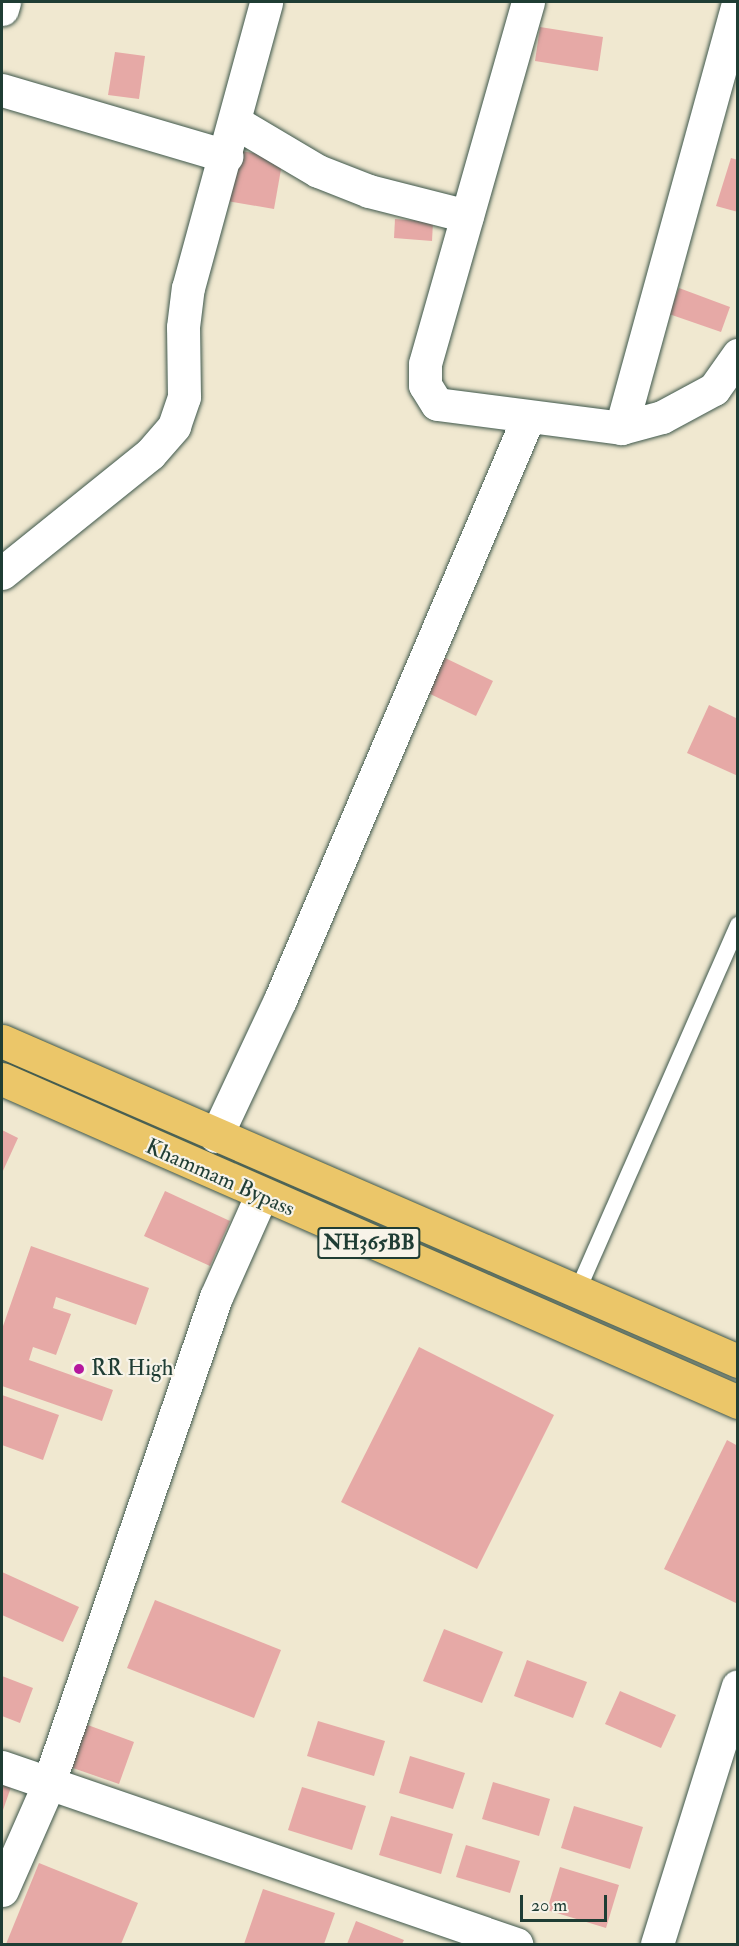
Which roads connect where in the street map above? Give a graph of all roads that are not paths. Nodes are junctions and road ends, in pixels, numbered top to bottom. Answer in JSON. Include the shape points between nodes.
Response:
{"nodes":[{"id":1,"x":4,"y":2,"type":"edge"},
{"id":2,"x":266,"y":2,"type":"edge"},
{"id":3,"x":528,"y":2,"type":"edge"},
{"id":4,"x":738,"y":4,"type":"edge"},
{"id":5,"x":2,"y":9,"type":"edge"},
{"id":6,"x":2,"y":90,"type":"edge"},
{"id":7,"x":235,"y":122,"type":"junction"},
{"id":8,"x":226,"y":156,"type":"junction"},
{"id":9,"x":467,"y":216,"type":"junction"},
{"id":10,"x":738,"y":355,"type":"edge"},
{"id":11,"x":528,"y":418,"type":"junction"},
{"id":12,"x":621,"y":428,"type":"junction"},
{"id":13,"x":2,"y":573,"type":"edge"},
{"id":14,"x":738,"y":925,"type":"edge"},
{"id":15,"x":2,"y":1041,"type":"edge"},
{"id":16,"x":2,"y":1079,"type":"edge"},
{"id":17,"x":216,"y":1136,"type":"junction"},
{"id":18,"x":261,"y":1196,"type":"junction"},
{"id":19,"x":577,"y":1292,"type":"junction"},
{"id":20,"x":738,"y":1361,"type":"edge"},
{"id":21,"x":738,"y":1402,"type":"edge"},
{"id":22,"x":738,"y":1686,"type":"edge"},
{"id":23,"x":2,"y":1767,"type":"edge"},
{"id":24,"x":47,"y":1788,"type":"junction"},
{"id":25,"x":2,"y":1890,"type":"edge"},
{"id":26,"x":516,"y":1944,"type":"edge"},
{"id":27,"x":657,"y":1944,"type":"edge"}],
"edges":[{"from":1,"to":5,"type":"street"},
{"from":2,"to":7,"type":"street"},
{"from":3,"to":9,"type":"street"},
{"from":4,"to":12,"type":"street"},
{"from":6,"to":8,"type":"street"},
{"from":7,"to":8,"type":"street"},
{"from":7,"to":9,"type":"street","via":[[318,171],[369,191]]},
{"from":8,"to":13,"type":"street","via":[[189,288],[183,327],[184,397],[174,426],[150,454]]},
{"from":9,"to":11,"type":"street","via":[[425,363],[425,386],[437,404]]},
{"from":10,"to":12,"type":"street","via":[[714,389],[662,417]]},
{"from":11,"to":12,"type":"street"},
{"from":11,"to":17,"type":"street","via":[[280,1000]]},
{"from":14,"to":19,"type":"lane"},
{"from":15,"to":17,"type":"highway","name":"Khammam Bypass","number":"NH365BB"},
{"from":16,"to":18,"type":"highway","name":"Khammam Bypass","number":"NH365BB"},
{"from":17,"to":19,"type":"highway","name":"Khammam Bypass","number":"NH365BB"},
{"from":18,"to":21,"type":"highway","name":"Khammam Bypass","number":"NH365BB"},
{"from":18,"to":24,"type":"street","via":[[216,1297]]},
{"from":19,"to":20,"type":"highway","name":"Khammam Bypass","number":"NH365BB"},
{"from":22,"to":27,"type":"street"},
{"from":23,"to":24,"type":"street"},
{"from":24,"to":25,"type":"street"},
{"from":24,"to":26,"type":"street"}]}
